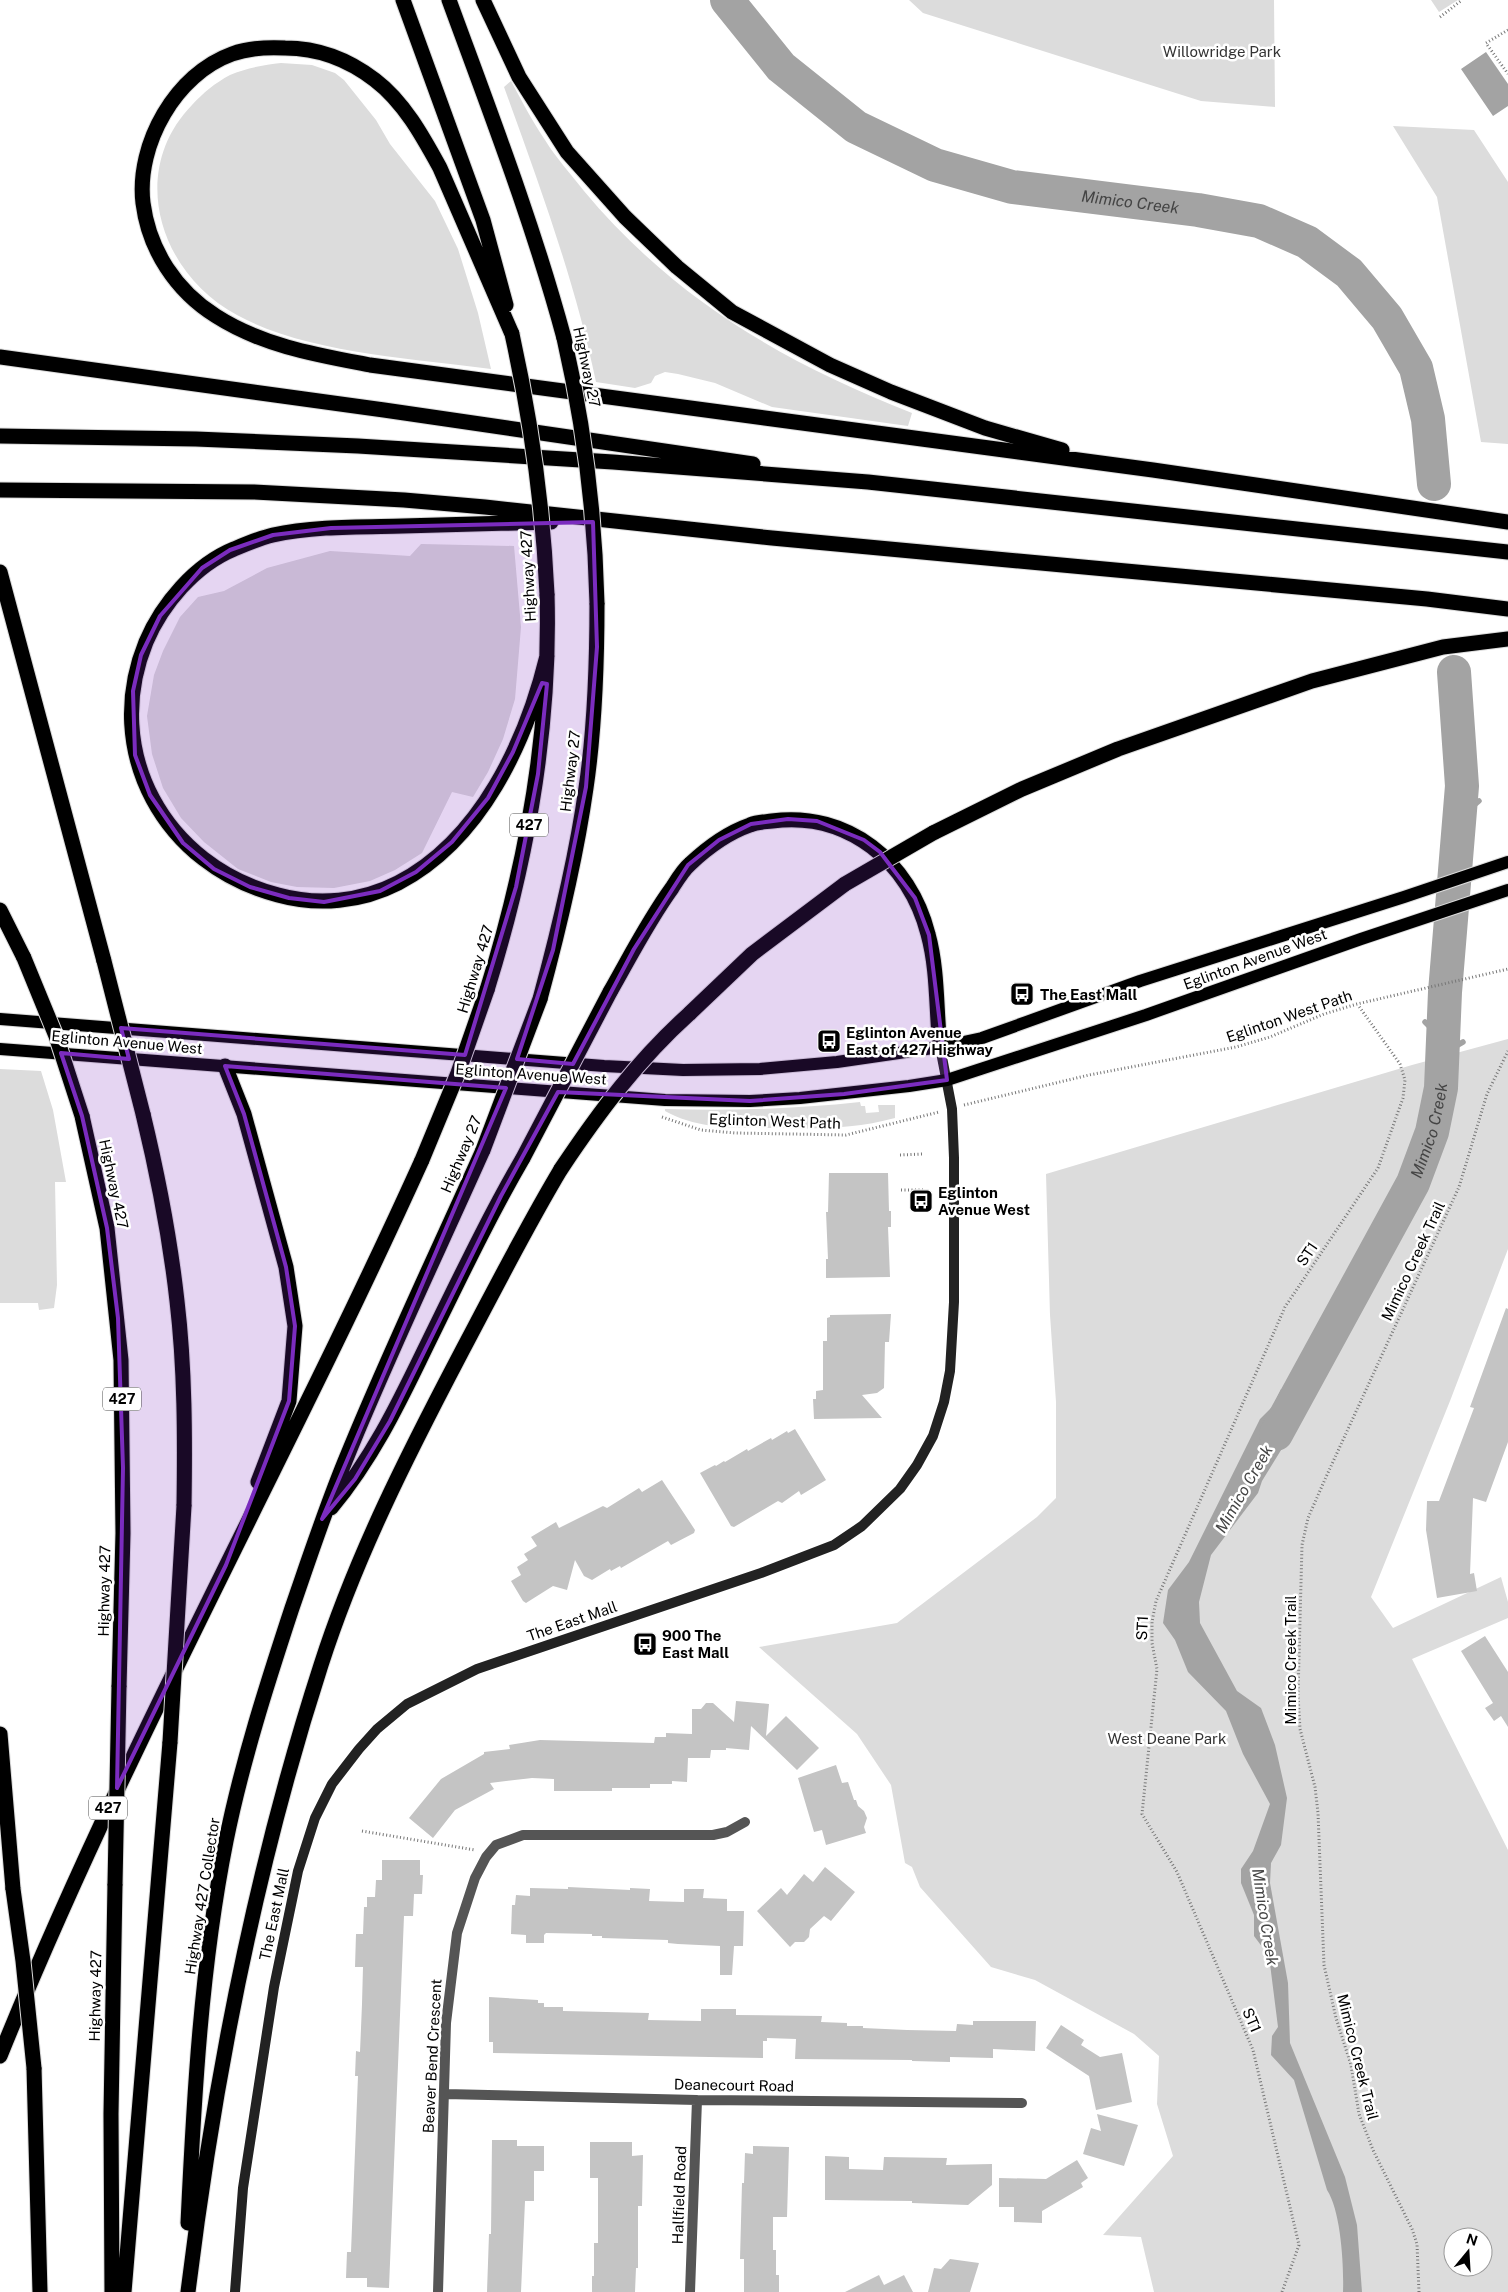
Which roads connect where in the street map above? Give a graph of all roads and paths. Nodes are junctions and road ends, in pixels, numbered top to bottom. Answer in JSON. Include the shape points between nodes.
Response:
{"nodes":[{"id":1,"x":403,"y":0,"type":"edge"},
{"id":2,"x":449,"y":0,"type":"edge"},
{"id":3,"x":483,"y":0,"type":"edge"},
{"id":4,"x":1462,"y":0,"type":"edge"},
{"id":5,"x":1440,"y":17,"type":"dead end"},
{"id":6,"x":1508,"y":30,"type":"edge"},
{"id":7,"x":1508,"y":74,"type":"edge"},
{"id":8,"x":512,"y":334,"type":"junction"},
{"id":9,"x":0,"y":357,"type":"edge"},
{"id":10,"x":0,"y":436,"type":"edge"},
{"id":11,"x":1153,"y":470,"type":"junction"},
{"id":12,"x":868,"y":482,"type":"junction"},
{"id":13,"x":0,"y":490,"type":"edge"},
{"id":14,"x":620,"y":522,"type":"junction"},
{"id":15,"x":1508,"y":522,"type":"edge"},
{"id":16,"x":1508,"y":552,"type":"edge"},
{"id":17,"x":0,"y":572,"type":"edge"},
{"id":18,"x":1508,"y":609,"type":"edge"},
{"id":19,"x":1508,"y":639,"type":"edge"},
{"id":20,"x":547,"y":656,"type":"junction"},
{"id":21,"x":1507,"y":862,"type":"edge"},
{"id":22,"x":1508,"y":890,"type":"edge"},
{"id":23,"x":0,"y":910,"type":"edge"},
{"id":24,"x":1508,"y":969,"type":"edge"},
{"id":25,"x":1358,"y":1004,"type":"junction"},
{"id":26,"x":0,"y":1019,"type":"edge"},
{"id":27,"x":940,"y":1047,"type":"junction"},
{"id":28,"x":0,"y":1048,"type":"edge"},
{"id":29,"x":1508,"y":1051,"type":"edge"},
{"id":30,"x":225,"y":1066,"type":"junction"},
{"id":31,"x":947,"y":1080,"type":"junction"},
{"id":32,"x":989,"y":1098,"type":"dead end"},
{"id":33,"x":660,"y":1116,"type":"dead end"},
{"id":34,"x":899,"y":1123,"type":"dead end"},
{"id":35,"x":923,"y":1154,"type":"dead end"},
{"id":36,"x":900,"y":1155,"type":"dead end"},
{"id":37,"x":901,"y":1190,"type":"dead end"},
{"id":38,"x":924,"y":1190,"type":"dead end"},
{"id":39,"x":322,"y":1519,"type":"junction"},
{"id":40,"x":226,"y":1565,"type":"junction"},
{"id":41,"x":0,"y":1734,"type":"edge"},
{"id":42,"x":745,"y":1822,"type":"dead end"},
{"id":43,"x":362,"y":1831,"type":"dead end"},
{"id":44,"x":0,"y":1838,"type":"edge"},
{"id":45,"x":475,"y":1850,"type":"dead end"},
{"id":46,"x":13,"y":1889,"type":"junction"},
{"id":47,"x":0,"y":2056,"type":"edge"},
{"id":48,"x":445,"y":2094,"type":"junction"},
{"id":49,"x":697,"y":2100,"type":"junction"},
{"id":50,"x":1022,"y":2103,"type":"dead end"},
{"id":51,"x":40,"y":2292,"type":"edge"},
{"id":52,"x":112,"y":2292,"type":"edge"},
{"id":53,"x":124,"y":2292,"type":"edge"},
{"id":54,"x":187,"y":2292,"type":"edge"},
{"id":55,"x":235,"y":2292,"type":"edge"},
{"id":56,"x":438,"y":2292,"type":"edge"},
{"id":57,"x":690,"y":2292,"type":"edge"},
{"id":58,"x":1282,"y":2292,"type":"edge"},
{"id":59,"x":1419,"y":2292,"type":"edge"}],
"edges":[{"from":1,"to":8,"type":"highway","via":[[483,220]]},
{"from":2,"to":39,"type":"highway","name":"Highway 27","bridge":true,"via":[[517,185],[564,338],[578,406],[595,543],[595,696],[586,787],[564,905],[540,999],[483,1150],[348,1452]]},
{"from":3,"to":11,"type":"highway","via":[[520,77],[567,152],[625,217],[677,267],[732,312],[830,365],[948,415],[1065,451]]},
{"from":4,"to":5,"type":"path"},
{"from":6,"to":7,"type":"path","via":[[1486,43]]},
{"from":8,"to":11,"type":"highway","via":[[431,150],[397,102],[377,81],[316,51],[261,48],[232,54],[218,61],[171,103],[154,135],[144,168],[143,201],[151,236],[167,269],[190,296],[217,317],[257,338],[308,353],[370,365]]},
{"from":8,"to":20,"type":"highway","name":"Highway 427","number":"427","bridge":true,"via":[[540,496],[547,594]]},
{"from":9,"to":12,"type":"highway"},
{"from":10,"to":12,"type":"highway","via":[[358,446]]},
{"from":11,"to":15,"type":"highway"},
{"from":12,"to":16,"type":"highway"},
{"from":13,"to":14,"type":"highway","via":[[185,490],[330,495],[486,507]]},
{"from":14,"to":18,"type":"highway"},
{"from":14,"to":20,"type":"highway","via":[[331,528],[273,535],[230,550],[202,568],[179,590],[160,616],[141,655],[133,691],[132,727],[140,774],[163,817],[183,843],[214,869],[250,887],[288,898],[324,902],[362,896],[416,872],[465,828],[488,798],[513,752],[532,707]]},
{"from":17,"to":53,"type":"highway","bridge":true,"via":[[143,1114],[166,1225],[177,1301],[184,1405],[184,1506],[170,1742]]},
{"from":19,"to":54,"type":"highway","bridge":true,"via":[[1434,649],[1312,681],[1118,748],[1022,789],[933,833],[845,884],[752,954],[660,1040],[594,1119],[532,1216],[399,1471],[321,1664],[282,1799],[234,1997]]},
{"from":20,"to":40,"type":"highway","name":"Highway 427","number":"427","bridge":true,"via":[[542,742],[532,813],[507,927],[458,1073],[422,1160],[331,1354]]},
{"from":21,"to":27,"type":"main road","name":"Eglinton Avenue West","via":[[1140,981],[996,1034]]},
{"from":22,"to":31,"type":"main road","name":"Eglinton Avenue West","via":[[1146,1016]]},
{"from":23,"to":52,"type":"highway","name":"Highway 427","number":"427","bridge":true,"via":[[56,1036],[82,1116],[107,1228],[120,1352],[123,1524],[111,2114]]},
{"from":24,"to":25,"type":"path","name":"Eglinton West Path"},
{"from":25,"to":32,"type":"path","name":"Eglinton West Path","via":[[1236,1047]]},
{"from":25,"to":58,"type":"path","name":"ST1","via":[[1400,1064],[1405,1080],[1403,1098],[1380,1166],[1285,1307],[1156,1601],[1152,1622],[1157,1668],[1142,1814],[1177,1872],[1253,2050],[1299,2247]]},
{"from":26,"to":27,"type":"main road","name":"Eglinton Avenue West","via":[[683,1070],[760,1069]]},
{"from":27,"to":31,"type":"main road","name":"The East Mall"},
{"from":27,"to":39,"type":"highway","bridge":true,"via":[[928,935],[915,898],[880,852],[845,830],[817,821],[788,819],[751,824],[719,840],[688,865],[662,901],[501,1196],[390,1421],[355,1478]]},
{"from":28,"to":30,"type":"main road","name":"Eglinton Avenue West"},
{"from":29,"to":59,"type":"path","name":"Mimico Creek Trail","via":[[1484,1102],[1463,1178],[1322,1485],[1308,1518],[1302,1545],[1299,1721],[1315,1787],[1324,1965],[1351,2064],[1359,2114],[1417,2244]]},
{"from":30,"to":31,"type":"main road","name":"Eglinton Avenue West","via":[[703,1101],[800,1098]]},
{"from":30,"to":40,"type":"highway","via":[[244,1114],[281,1248],[295,1326],[289,1401]]},
{"from":31,"to":55,"type":"main road","name":"The East Mall","via":[[954,1158],[954,1302],[950,1371],[933,1436],[900,1488],[862,1526],[834,1545],[477,1669],[433,1690],[407,1704],[377,1729],[332,1784],[315,1818],[298,1871],[274,1987],[243,2188]]},
{"from":33,"to":34,"type":"path","name":"Eglinton West Path","via":[[701,1130],[776,1134],[846,1135]]},
{"from":35,"to":36,"type":"path"},
{"from":37,"to":38,"type":"path"},
{"from":39,"to":54,"type":"highway","name":"Highway 427 Collector","via":[[273,1666],[226,1843],[198,2054]]},
{"from":40,"to":47,"type":"highway","number":"427","via":[[112,1800]]},
{"from":41,"to":46,"type":"highway"},
{"from":42,"to":48,"type":"street","name":"Beaver Bend Crescent","via":[[713,1835],[544,1834],[523,1835],[496,1845],[475,1878],[458,1933],[446,2023]]},
{"from":43,"to":45,"type":"path"},
{"from":44,"to":46,"type":"highway"},
{"from":46,"to":51,"type":"highway","bridge":true,"via":[[34,2068]]},
{"from":48,"to":49,"type":"street","name":"Deanecourt Road"},
{"from":48,"to":56,"type":"street","name":"Beaver Bend Crescent"},
{"from":49,"to":50,"type":"street","name":"Deanecourt Road"},
{"from":49,"to":57,"type":"street","name":"Hallfield Road"}]}
